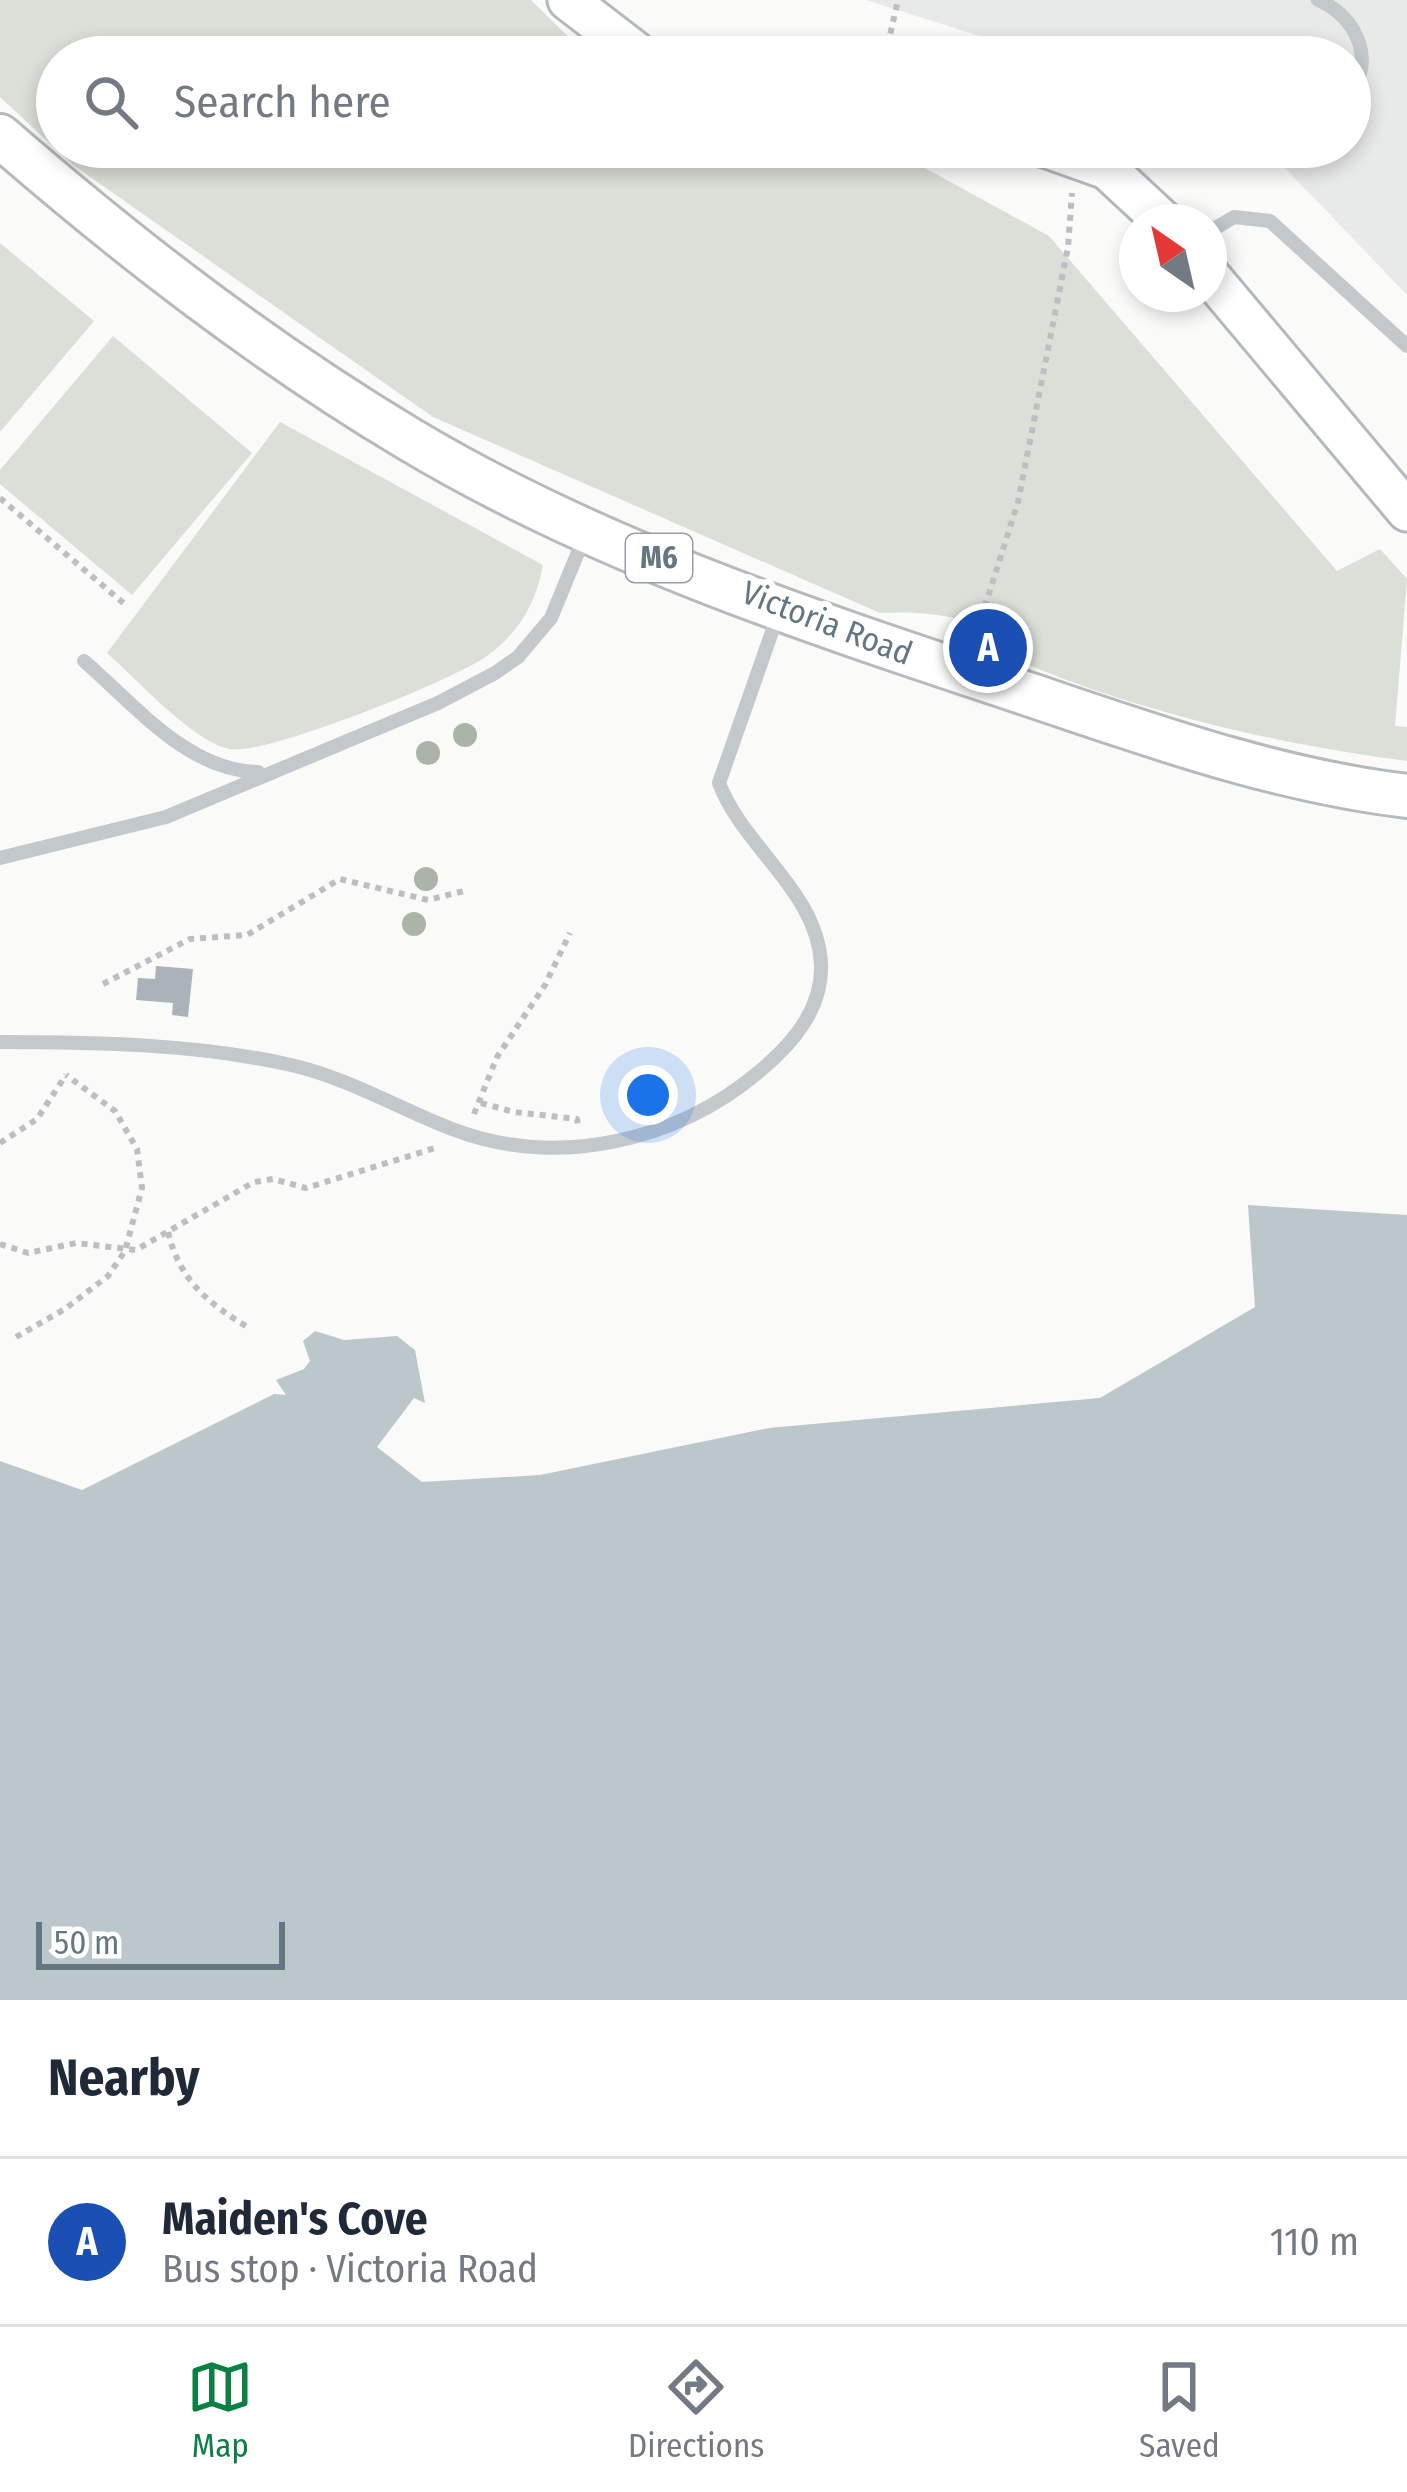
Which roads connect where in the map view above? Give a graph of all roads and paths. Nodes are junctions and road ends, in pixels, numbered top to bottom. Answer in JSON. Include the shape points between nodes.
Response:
{"nodes":[{"id":1,"x":568,"y":0,"type":"edge"},
{"id":2,"x":898,"y":0,"type":"edge"},
{"id":3,"x":1318,"y":0,"type":"edge"},
{"id":4,"x":614,"y":36,"type":"edge"},
{"id":5,"x":890,"y":36,"type":"edge"},
{"id":6,"x":1357,"y":36,"type":"edge"},
{"id":7,"x":0,"y":136,"type":"edge"},
{"id":8,"x":36,"y":167,"type":"edge"},
{"id":9,"x":37,"y":168,"type":"edge"},
{"id":10,"x":1102,"y":168,"type":"edge"},
{"id":11,"x":1072,"y":183,"type":"dead end"},
{"id":12,"x":1144,"y":204,"type":"edge"},
{"id":13,"x":1227,"y":221,"type":"edge"},
{"id":14,"x":1227,"y":296,"type":"edge"},
{"id":15,"x":1407,"y":346,"type":"edge"},
{"id":16,"x":0,"y":498,"type":"edge"},
{"id":17,"x":1407,"y":511,"type":"edge"},
{"id":18,"x":588,"y":528,"type":"junction"},
{"id":19,"x":128,"y":608,"type":"dead end"},
{"id":20,"x":781,"y":608,"type":"junction"},
{"id":21,"x":978,"y":623,"type":"dead end"},
{"id":22,"x":84,"y":661,"type":"dead end"},
{"id":23,"x":263,"y":772,"type":"junction"},
{"id":24,"x":1407,"y":796,"type":"edge"},
{"id":25,"x":0,"y":858,"type":"edge"},
{"id":26,"x":468,"y":890,"type":"dead end"},
{"id":27,"x":570,"y":932,"type":"dead end"},
{"id":28,"x":103,"y":984,"type":"dead end"},
{"id":29,"x":0,"y":1042,"type":"edge"},
{"id":30,"x":70,"y":1042,"type":"junction"},
{"id":31,"x":66,"y":1075,"type":"junction"},
{"id":32,"x":0,"y":1143,"type":"edge"},
{"id":33,"x":579,"y":1146,"type":"junction"},
{"id":34,"x":423,"y":1152,"type":"dead end"},
{"id":35,"x":168,"y":1232,"type":"junction"},
{"id":36,"x":0,"y":1244,"type":"edge"},
{"id":37,"x":125,"y":1251,"type":"junction"},
{"id":38,"x":249,"y":1328,"type":"dead end"},
{"id":39,"x":16,"y":1336,"type":"dead end"}],
"edges":[{"from":1,"to":4,"type":"main road"},
{"from":2,"to":5,"type":"path"},
{"from":3,"to":6,"type":"lane"},
{"from":7,"to":8,"type":"main road","name":"Victoria Road","number":"M6"},
{"from":9,"to":18,"type":"main road","name":"Victoria Road","number":"M6","via":[[279,357],[412,441]]},
{"from":10,"to":12,"type":"main road"},
{"from":11,"to":21,"type":"path","via":[[1068,247],[1018,502]]},
{"from":13,"to":15,"type":"lane","via":[[1270,221]]},
{"from":14,"to":17,"type":"main road"},
{"from":16,"to":19,"type":"path"},
{"from":18,"to":20,"type":"main road","name":"Victoria Road","number":"M6"},
{"from":18,"to":23,"type":"lane","via":[[551,618],[518,656],[438,703]]},
{"from":20,"to":24,"type":"main road","name":"Victoria Road","number":"M6","via":[[1177,744]]},
{"from":20,"to":33,"type":"lane","via":[[719,783],[801,906],[821,961],[819,992],[779,1054],[722,1100],[646,1134]]},
{"from":22,"to":23,"type":"lane","via":[[198,758],[224,772]]},
{"from":23,"to":25,"type":"lane","via":[[120,833]]},
{"from":26,"to":28,"type":"path","via":[[428,900],[340,879],[247,934],[190,939]]},
{"from":27,"to":33,"type":"path","via":[[497,1057],[482,1103],[578,1119]]},
{"from":29,"to":30,"type":"lane"},
{"from":30,"to":31,"type":"path"},
{"from":30,"to":33,"type":"lane","via":[[288,1064],[496,1142]]},
{"from":31,"to":32,"type":"path","via":[[37,1119]]},
{"from":31,"to":37,"type":"path","via":[[115,1111],[143,1166]]},
{"from":34,"to":35,"type":"path","via":[[306,1188],[254,1182]]},
{"from":35,"to":37,"type":"path"},
{"from":35,"to":38,"type":"path","via":[[196,1291]]},
{"from":36,"to":37,"type":"path","via":[[28,1253],[76,1243]]},
{"from":37,"to":39,"type":"path","via":[[87,1294]]}]}
